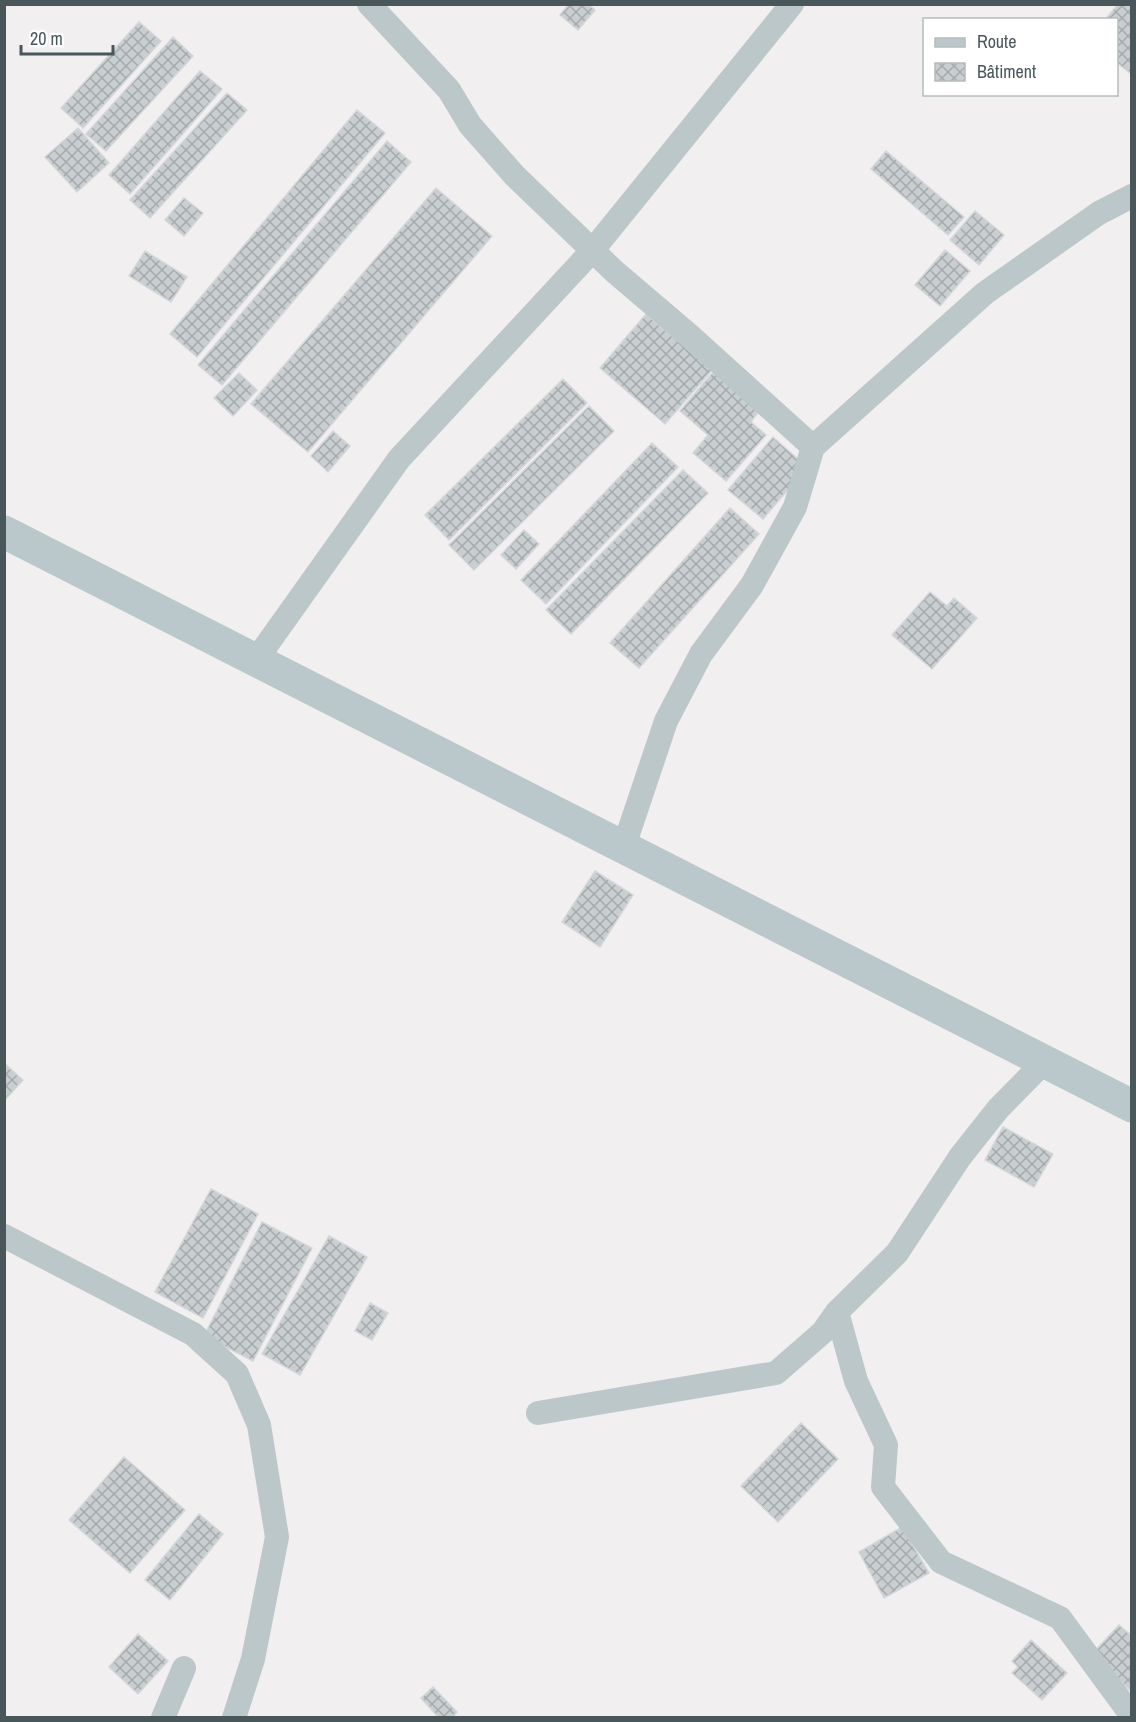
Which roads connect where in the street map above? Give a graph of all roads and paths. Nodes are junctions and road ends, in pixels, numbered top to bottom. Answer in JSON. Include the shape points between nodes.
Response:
{"nodes":[{"id":1,"x":369,"y":4,"type":"edge"},
{"id":2,"x":792,"y":4,"type":"edge"},
{"id":3,"x":1131,"y":196,"type":"edge"},
{"id":4,"x":592,"y":251,"type":"junction"},
{"id":5,"x":813,"y":447,"type":"junction"},
{"id":6,"x":4,"y":532,"type":"edge"},
{"id":7,"x":256,"y":660,"type":"junction"},
{"id":8,"x":624,"y":846,"type":"junction"},
{"id":9,"x":1045,"y":1061,"type":"junction"},
{"id":10,"x":1131,"y":1106,"type":"edge"},
{"id":11,"x":4,"y":1236,"type":"edge"},
{"id":12,"x":837,"y":1311,"type":"junction"},
{"id":13,"x":538,"y":1413,"type":"dead end"},
{"id":14,"x":184,"y":1668,"type":"dead end"},
{"id":15,"x":1131,"y":1716,"type":"edge"},
{"id":16,"x":163,"y":1718,"type":"edge"},
{"id":17,"x":234,"y":1718,"type":"edge"}],
"edges":[{"from":1,"to":4,"type":"street","via":[[442,81],[470,125],[515,176]]},
{"from":2,"to":4,"type":"street"},
{"from":3,"to":5,"type":"street","via":[[1099,213],[985,293]]},
{"from":4,"to":5,"type":"street"},
{"from":4,"to":7,"type":"street","via":[[399,459]]},
{"from":5,"to":8,"type":"street","via":[[795,507],[752,585],[700,654],[666,721]]},
{"from":6,"to":7,"type":"main road"},
{"from":7,"to":8,"type":"main road"},
{"from":8,"to":9,"type":"main road"},
{"from":9,"to":10,"type":"main road"},
{"from":9,"to":12,"type":"street","via":[[998,1109],[960,1157],[897,1253]]},
{"from":11,"to":17,"type":"street","via":[[193,1334],[237,1374],[259,1425],[277,1537],[253,1659]]},
{"from":12,"to":13,"type":"street","via":[[823,1332],[776,1372]]},
{"from":12,"to":15,"type":"street","via":[[856,1380],[886,1445],[884,1487],[940,1562],[1059,1618]]},
{"from":14,"to":16,"type":"street"}]}
